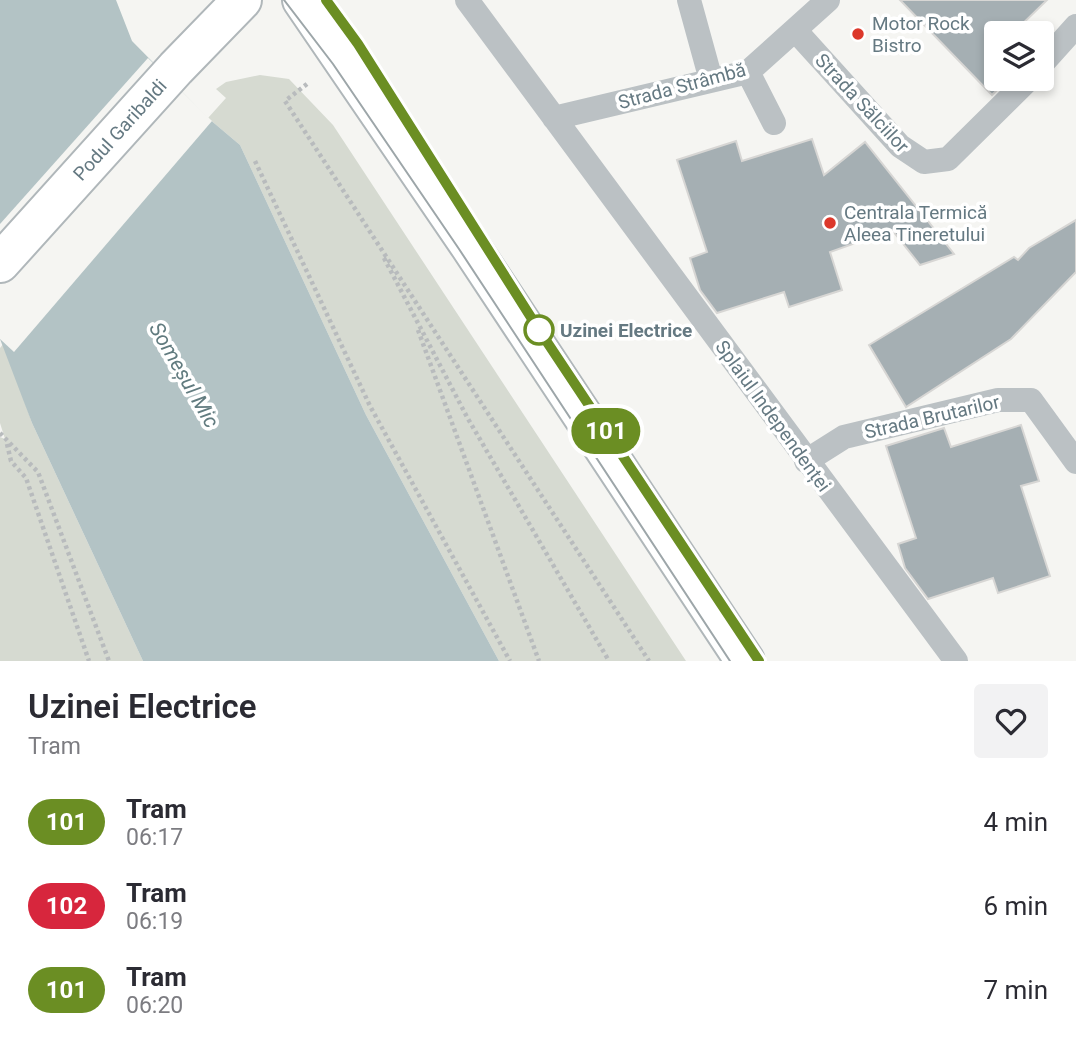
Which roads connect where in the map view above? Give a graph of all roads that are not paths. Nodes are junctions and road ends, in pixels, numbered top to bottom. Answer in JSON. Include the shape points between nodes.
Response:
{"nodes":[{"id":1,"x":242,"y":0,"type":"edge"},
{"id":2,"x":302,"y":0,"type":"edge"},
{"id":3,"x":467,"y":0,"type":"edge"},
{"id":4,"x":689,"y":0,"type":"edge"},
{"id":5,"x":828,"y":0,"type":"edge"},
{"id":6,"x":1076,"y":26,"type":"edge"},
{"id":7,"x":795,"y":30,"type":"junction"},
{"id":8,"x":1054,"y":51,"type":"edge"},
{"id":9,"x":748,"y":72,"type":"junction"},
{"id":10,"x":711,"y":80,"type":"junction"},
{"id":11,"x":1017,"y":91,"type":"edge"},
{"id":12,"x":554,"y":118,"type":"junction"},
{"id":13,"x":774,"y":123,"type":"dead end"},
{"id":14,"x":0,"y":263,"type":"edge"},
{"id":15,"x":806,"y":461,"type":"junction"},
{"id":16,"x":1076,"y":462,"type":"edge"},
{"id":17,"x":745,"y":661,"type":"edge"},
{"id":18,"x":956,"y":661,"type":"edge"}],
"edges":[{"from":1,"to":14,"type":"main road","name":"Podul Garibaldi"},
{"from":2,"to":17,"type":"main road"},
{"from":3,"to":12,"type":"lane","name":"Splaiul Independenței"},
{"from":4,"to":10,"type":"lane"},
{"from":5,"to":7,"type":"lane","name":"Strada Strâmbă"},
{"from":6,"to":8,"type":"lane"},
{"from":7,"to":9,"type":"lane","name":"Strada Strâmbă"},
{"from":7,"to":11,"type":"lane","name":"Strada Sălciilor","via":[[900,146],[924,162],[948,159]]},
{"from":9,"to":10,"type":"lane","name":"Strada Strâmbă"},
{"from":9,"to":13,"type":"lane"},
{"from":10,"to":12,"type":"lane","name":"Strada Strâmbă"},
{"from":12,"to":15,"type":"lane","name":"Splaiul Independenței"},
{"from":15,"to":16,"type":"lane","name":"Strada Brutarilor","via":[[844,437],[1017,399],[1031,400]]},
{"from":15,"to":18,"type":"lane","name":"Splaiul Independenței"}]}
